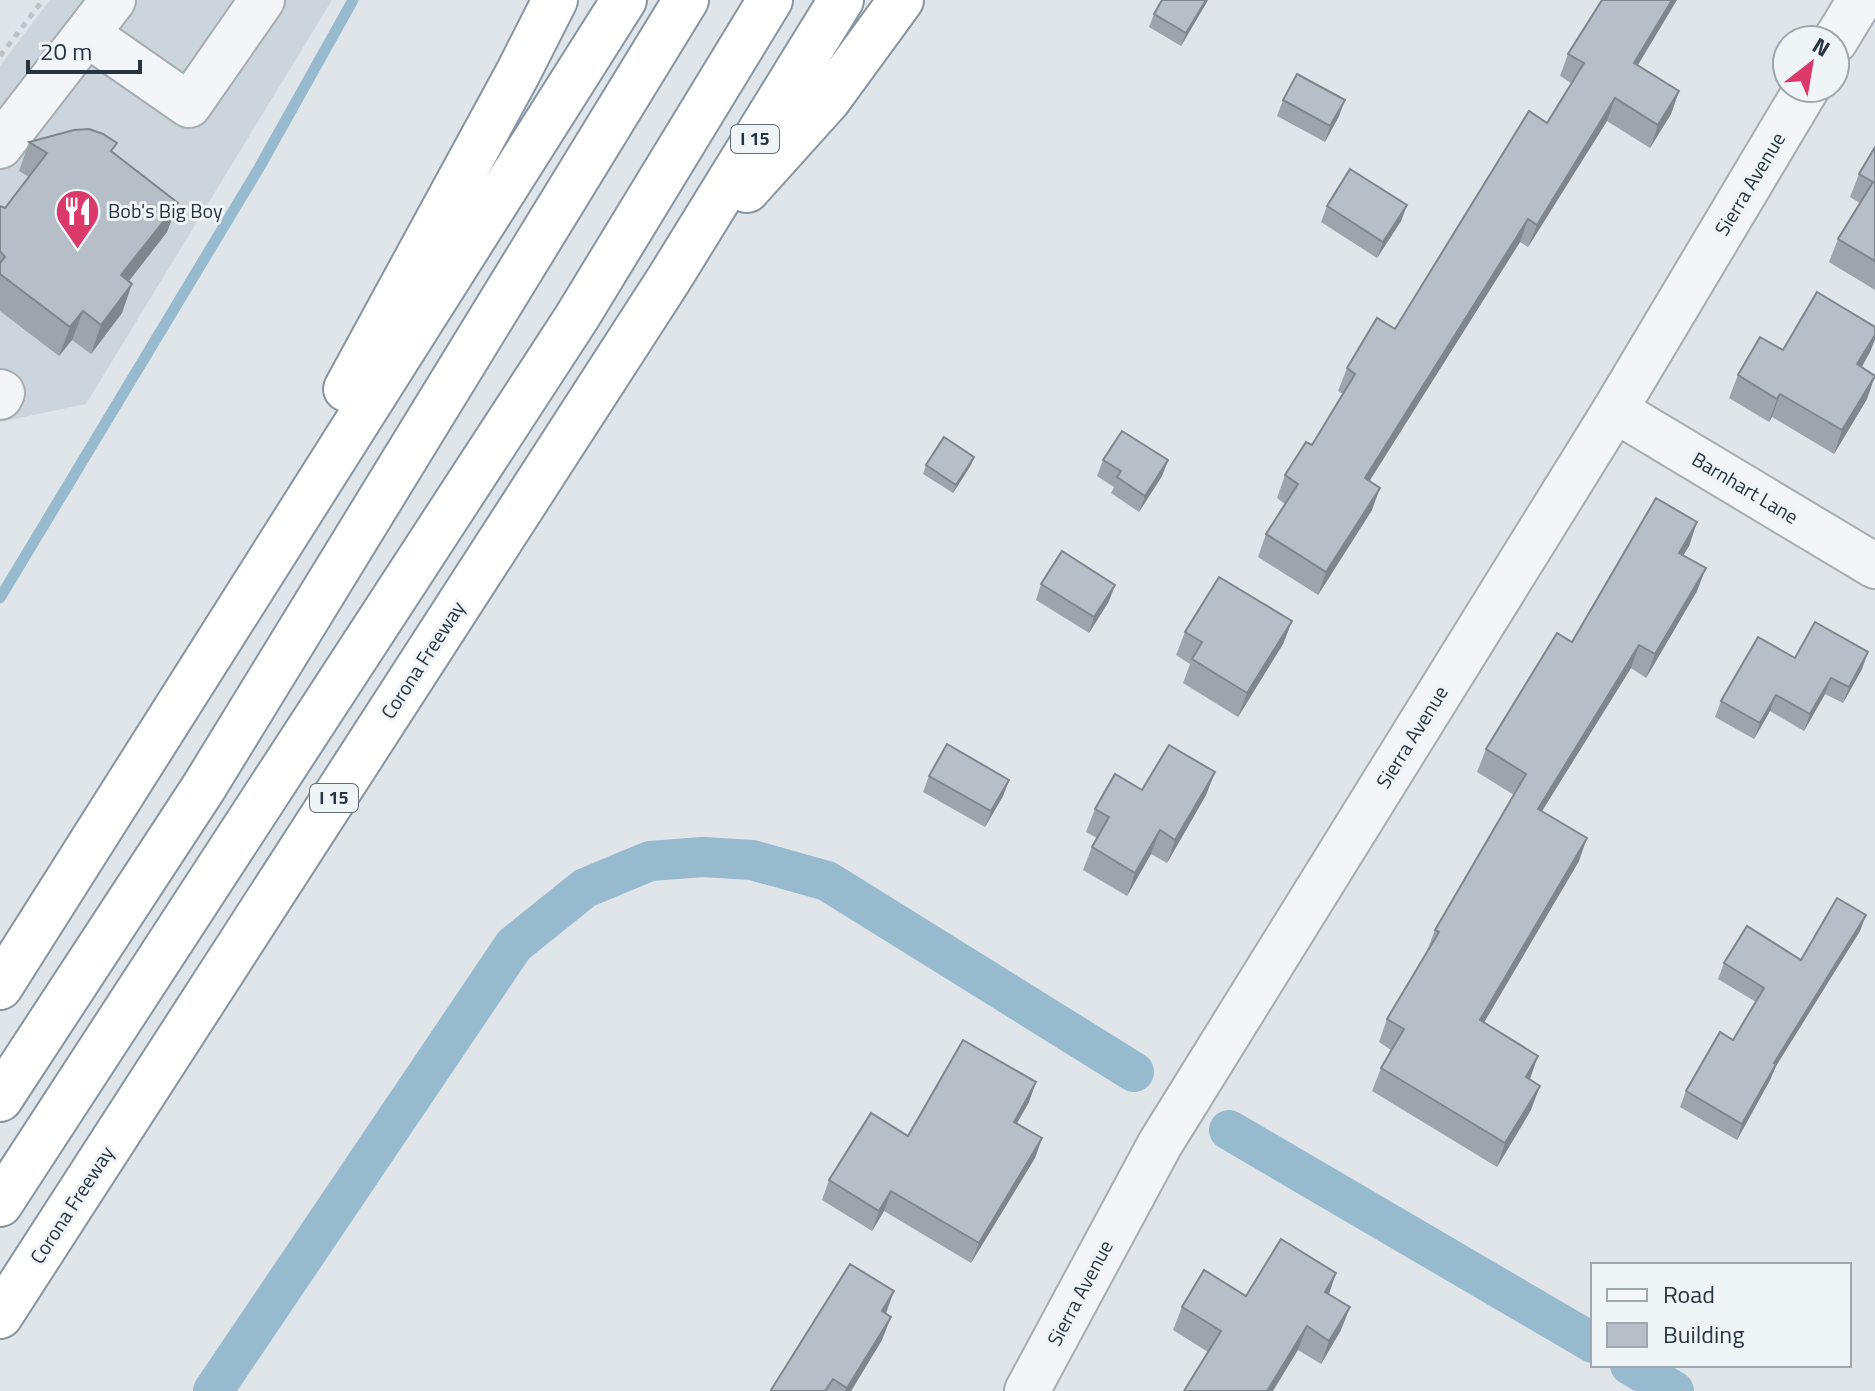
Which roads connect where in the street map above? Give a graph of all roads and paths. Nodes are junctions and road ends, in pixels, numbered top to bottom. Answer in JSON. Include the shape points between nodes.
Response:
{"nodes":[{"id":1,"x":43,"y":0,"type":"edge"},
{"id":2,"x":262,"y":0,"type":"edge"},
{"id":3,"x":555,"y":0,"type":"edge"},
{"id":4,"x":624,"y":0,"type":"edge"},
{"id":5,"x":686,"y":0,"type":"edge"},
{"id":6,"x":770,"y":0,"type":"edge"},
{"id":7,"x":841,"y":0,"type":"edge"},
{"id":8,"x":901,"y":0,"type":"edge"},
{"id":9,"x":1860,"y":0,"type":"edge"},
{"id":10,"x":100,"y":17,"type":"edge"},
{"id":11,"x":1845,"y":24,"type":"edge"},
{"id":12,"x":0,"y":56,"type":"edge"},
{"id":13,"x":1797,"y":104,"type":"edge"},
{"id":14,"x":0,"y":146,"type":"edge"},
{"id":15,"x":669,"y":279,"type":"junction"},
{"id":16,"x":1615,"y":410,"type":"junction"},
{"id":17,"x":1875,"y":566,"type":"edge"},
{"id":18,"x":145,"y":756,"type":"junction"},
{"id":19,"x":0,"y":987,"type":"edge"},
{"id":20,"x":0,"y":1099,"type":"edge"},
{"id":21,"x":0,"y":1204,"type":"edge"},
{"id":22,"x":0,"y":1316,"type":"edge"},
{"id":23,"x":1027,"y":1391,"type":"edge"}],
"edges":[{"from":1,"to":12,"type":"path"},
{"from":2,"to":10,"type":"street","via":[[189,105]]},
{"from":3,"to":18,"type":"highway"},
{"from":4,"to":18,"type":"highway"},
{"from":5,"to":20,"type":"highway","via":[[204,787]]},
{"from":6,"to":21,"type":"highway","via":[[577,317]]},
{"from":7,"to":15,"type":"highway","name":"Corona Freeway","number":"I 15"},
{"from":8,"to":15,"type":"highway","via":[[828,100]]},
{"from":9,"to":11,"type":"street"},
{"from":10,"to":14,"type":"street"},
{"from":13,"to":16,"type":"street","name":"Sierra Avenue"},
{"from":15,"to":22,"type":"highway","name":"Corona Freeway","number":"I 15"},
{"from":16,"to":17,"type":"street","name":"Barnhart Lane"},
{"from":16,"to":23,"type":"street","name":"Sierra Avenue","via":[[1160,1144]]},
{"from":18,"to":19,"type":"highway"}]}
